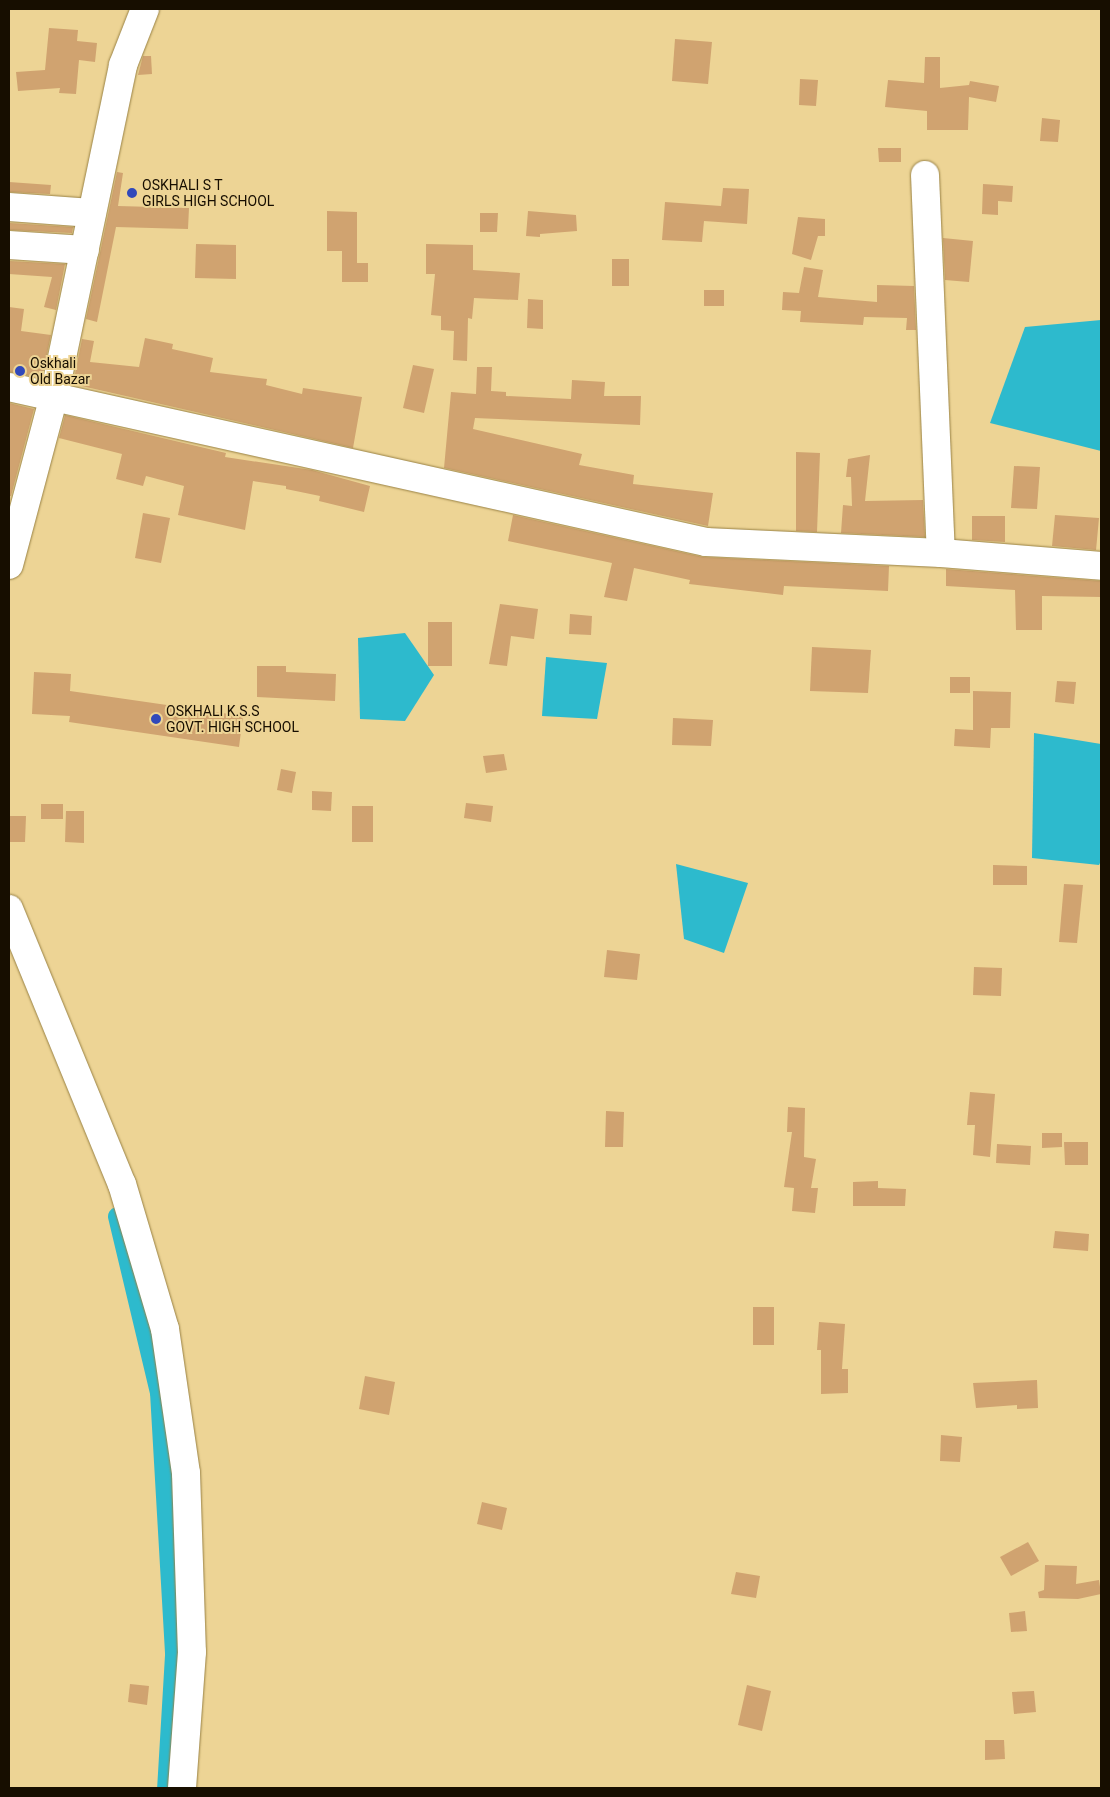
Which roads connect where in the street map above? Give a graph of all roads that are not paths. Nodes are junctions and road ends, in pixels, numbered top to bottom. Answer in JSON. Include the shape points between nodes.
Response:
{"nodes":[{"id":1,"x":144,"y":9,"type":"edge"},
{"id":2,"x":925,"y":175,"type":"dead end"},
{"id":3,"x":9,"y":207,"type":"edge"},
{"id":4,"x":92,"y":213,"type":"junction"},
{"id":5,"x":9,"y":245,"type":"edge"},
{"id":6,"x":84,"y":250,"type":"junction"},
{"id":7,"x":9,"y":387,"type":"edge"},
{"id":8,"x":54,"y":396,"type":"junction"},
{"id":9,"x":941,"y":553,"type":"junction"},
{"id":10,"x":9,"y":565,"type":"edge"},
{"id":11,"x":1101,"y":566,"type":"edge"},
{"id":12,"x":9,"y":909,"type":"edge"},
{"id":13,"x":182,"y":1788,"type":"edge"}],
"edges":[{"from":1,"to":4,"type":"street","via":[[123,65]]},
{"from":2,"to":9,"type":"street"},
{"from":3,"to":4,"type":"street"},
{"from":4,"to":6,"type":"street"},
{"from":5,"to":6,"type":"street"},
{"from":6,"to":8,"type":"street"},
{"from":7,"to":8,"type":"street"},
{"from":8,"to":9,"type":"street","via":[[706,542]]},
{"from":8,"to":10,"type":"street"},
{"from":9,"to":11,"type":"street"},
{"from":12,"to":13,"type":"street","via":[[122,1184],[166,1329],[186,1483],[192,1652]]}]}
